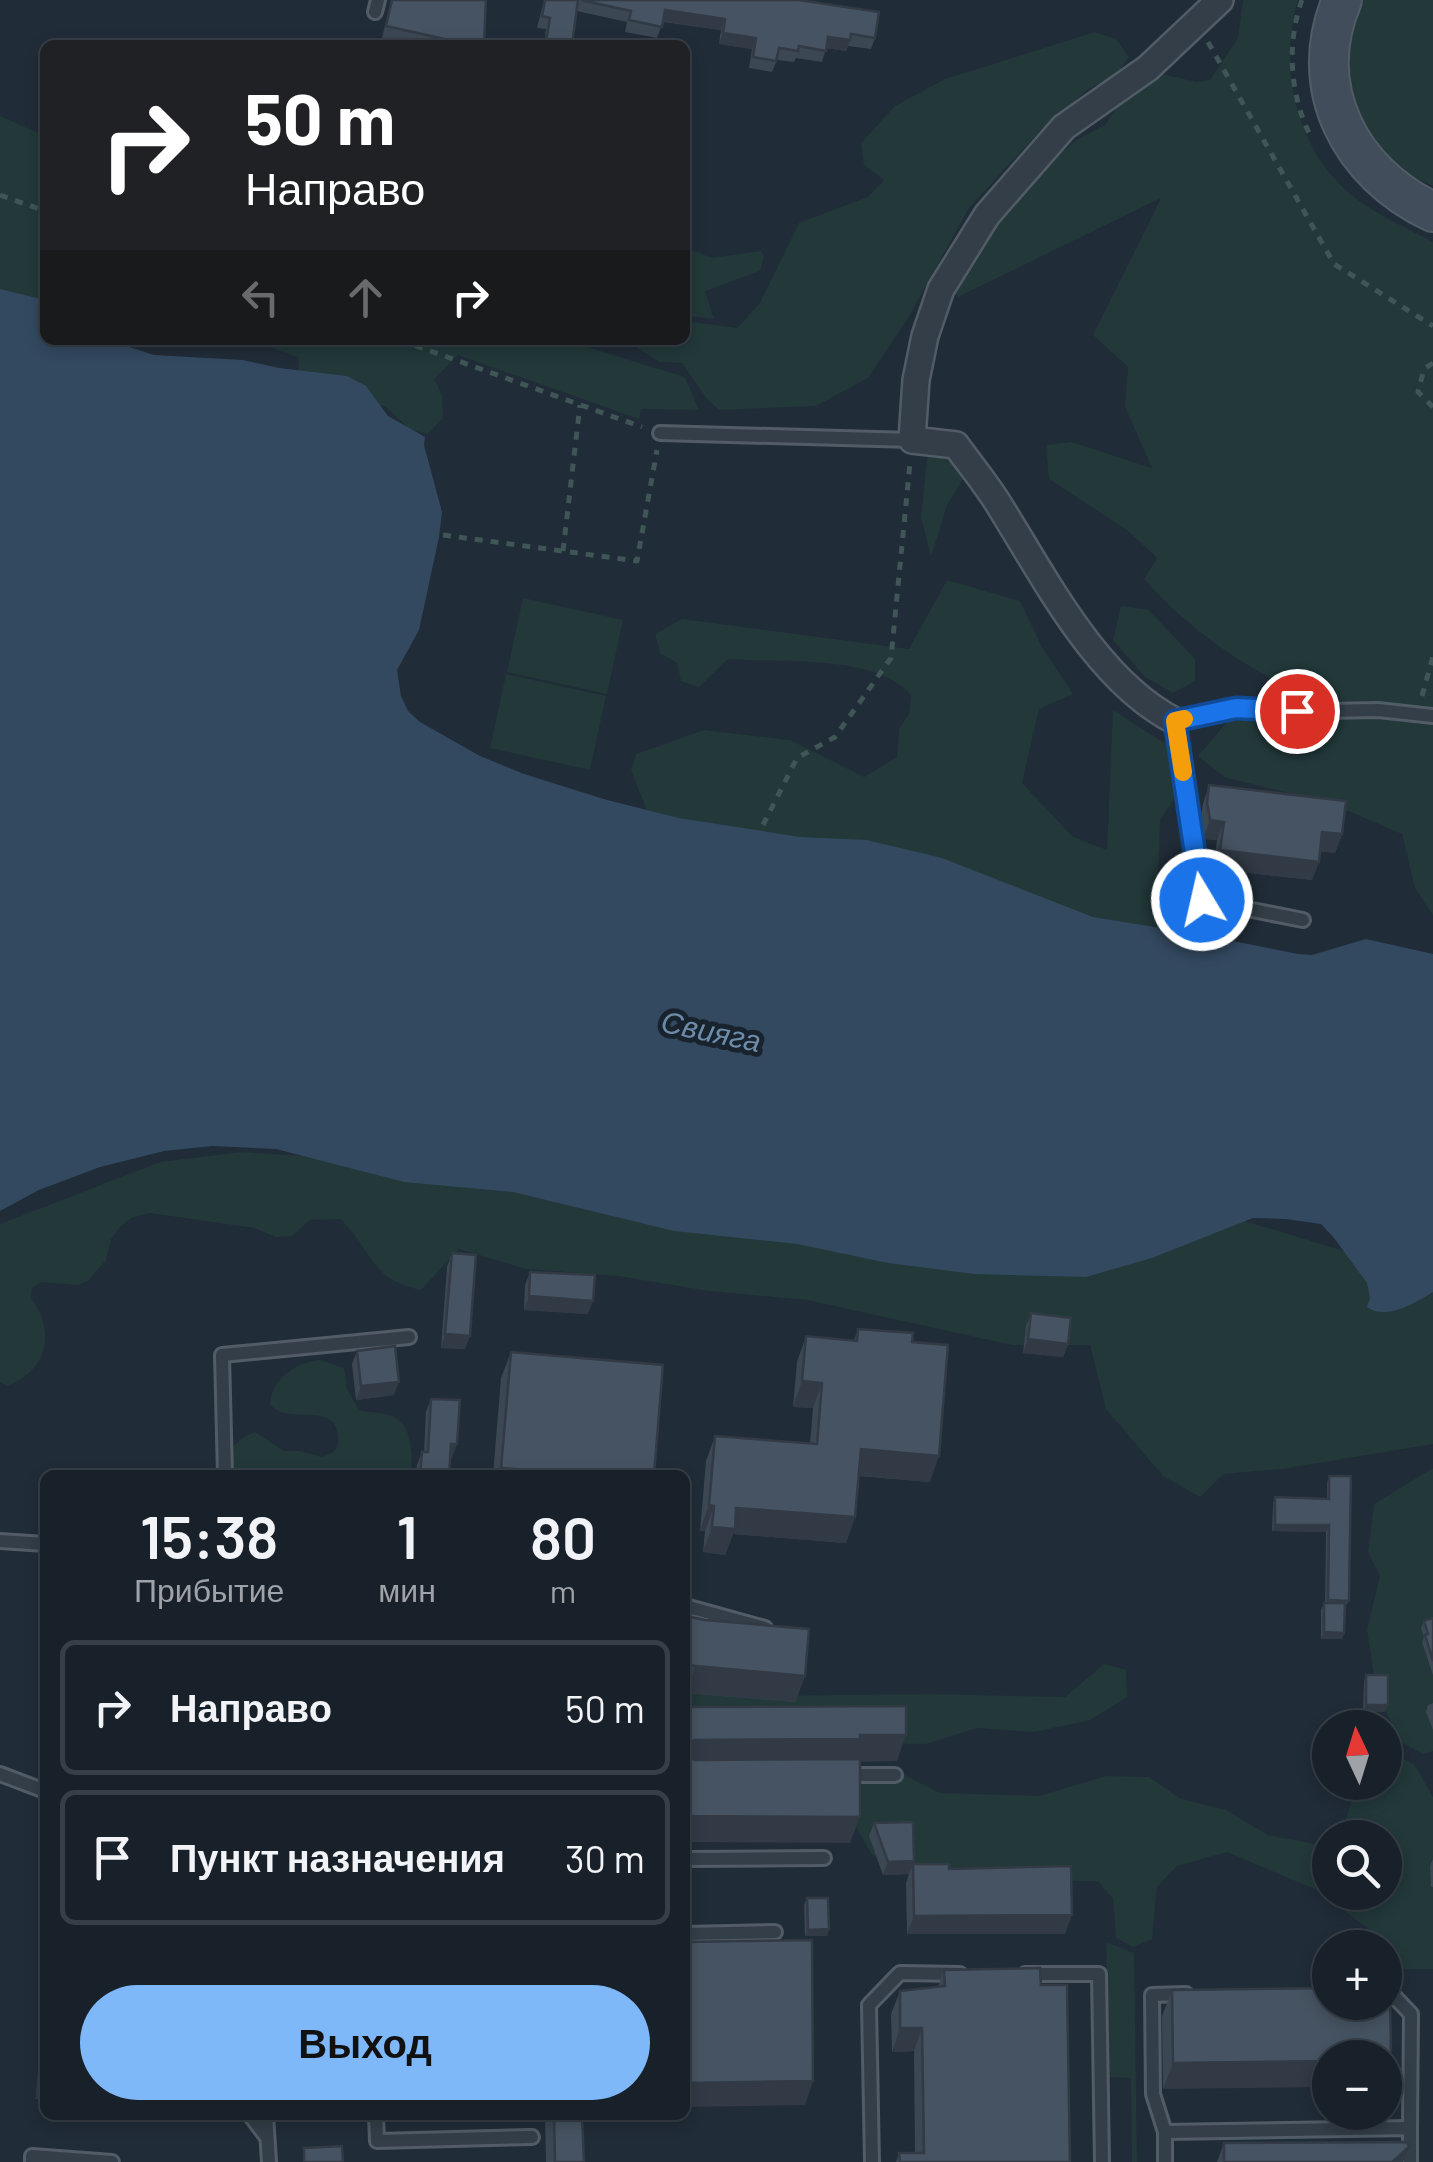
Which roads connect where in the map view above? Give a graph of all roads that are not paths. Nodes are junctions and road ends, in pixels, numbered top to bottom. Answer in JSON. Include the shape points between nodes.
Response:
{"nodes":[{"id":1,"x":1220,"y":0,"type":"edge"},
{"id":2,"x":1342,"y":0,"type":"edge"},
{"id":3,"x":1433,"y":212,"type":"edge"},
{"id":4,"x":660,"y":433,"type":"road end"},
{"id":5,"x":912,"y":440,"type":"junction"},
{"id":6,"x":1433,"y":716,"type":"edge"},
{"id":7,"x":1175,"y":721,"type":"junction"},
{"id":8,"x":1303,"y":920,"type":"dead end"},
{"id":9,"x":409,"y":1336,"type":"dead end"},
{"id":10,"x":226,"y":1470,"type":"edge"},
{"id":11,"x":0,"y":1541,"type":"edge"},
{"id":12,"x":40,"y":1544,"type":"edge"},
{"id":13,"x":690,"y":1607,"type":"edge"},
{"id":14,"x":768,"y":1629,"type":"edge"},
{"id":15,"x":0,"y":1774,"type":"edge"},
{"id":16,"x":894,"y":1775,"type":"dead end"},
{"id":17,"x":818,"y":1776,"type":"edge"},
{"id":18,"x":40,"y":1789,"type":"edge"},
{"id":19,"x":824,"y":1858,"type":"dead end"},
{"id":20,"x":690,"y":1859,"type":"edge"},
{"id":21,"x":775,"y":1932,"type":"dead end"},
{"id":22,"x":690,"y":1934,"type":"edge"},
{"id":23,"x":980,"y":1974,"type":"edge"},
{"id":24,"x":1020,"y":1974,"type":"edge"},
{"id":25,"x":1192,"y":1994,"type":"edge"},
{"id":26,"x":1402,"y":2005,"type":"edge"},
{"id":27,"x":254,"y":2120,"type":"edge"},
{"id":28,"x":266,"y":2120,"type":"edge"},
{"id":29,"x":376,"y":2120,"type":"edge"},
{"id":30,"x":1410,"y":2128,"type":"junction"},
{"id":31,"x":1165,"y":2132,"type":"junction"},
{"id":32,"x":267,"y":2138,"type":"junction"},
{"id":33,"x":532,"y":2138,"type":"dead end"},
{"id":34,"x":32,"y":2162,"type":"edge"},
{"id":35,"x":112,"y":2162,"type":"edge"},
{"id":36,"x":269,"y":2162,"type":"edge"},
{"id":37,"x":872,"y":2162,"type":"edge"},
{"id":38,"x":1102,"y":2162,"type":"edge"},
{"id":39,"x":1166,"y":2162,"type":"edge"},
{"id":40,"x":1410,"y":2162,"type":"edge"}],
"edges":[{"from":1,"to":5,"type":"street","via":[[1148,68],[1064,126],[987,215],[942,288],[925,336]]},
{"from":2,"to":3,"type":"street","via":[[1330,50],[1336,108],[1372,170]]},
{"from":4,"to":5,"type":"lane"},
{"from":5,"to":7,"type":"street","via":[[956,445],[1086,640],[1148,707]]},
{"from":6,"to":7,"type":"lane","via":[[1236,708]]},
{"from":7,"to":8,"type":"lane","via":[[1202,900]]},
{"from":9,"to":10,"type":"lane","via":[[222,1356]]},
{"from":11,"to":12,"type":"lane"},
{"from":13,"to":14,"type":"lane"},
{"from":15,"to":18,"type":"lane"},
{"from":16,"to":17,"type":"lane"},
{"from":19,"to":20,"type":"lane"},
{"from":21,"to":22,"type":"lane"},
{"from":23,"to":37,"type":"lane","via":[[900,1973],[870,2005]]},
{"from":24,"to":38,"type":"lane","via":[[1100,1974]]},
{"from":25,"to":31,"type":"lane","via":[[1152,1995],[1153,2094]]},
{"from":26,"to":30,"type":"lane","via":[[1411,2014]]},
{"from":27,"to":32,"type":"lane"},
{"from":28,"to":32,"type":"lane"},
{"from":29,"to":33,"type":"lane","via":[[376,2141]]},
{"from":30,"to":31,"type":"lane"},
{"from":30,"to":40,"type":"lane"},
{"from":31,"to":39,"type":"lane"},
{"from":32,"to":36,"type":"lane"},
{"from":34,"to":35,"type":"lane","via":[[32,2156]]}]}
